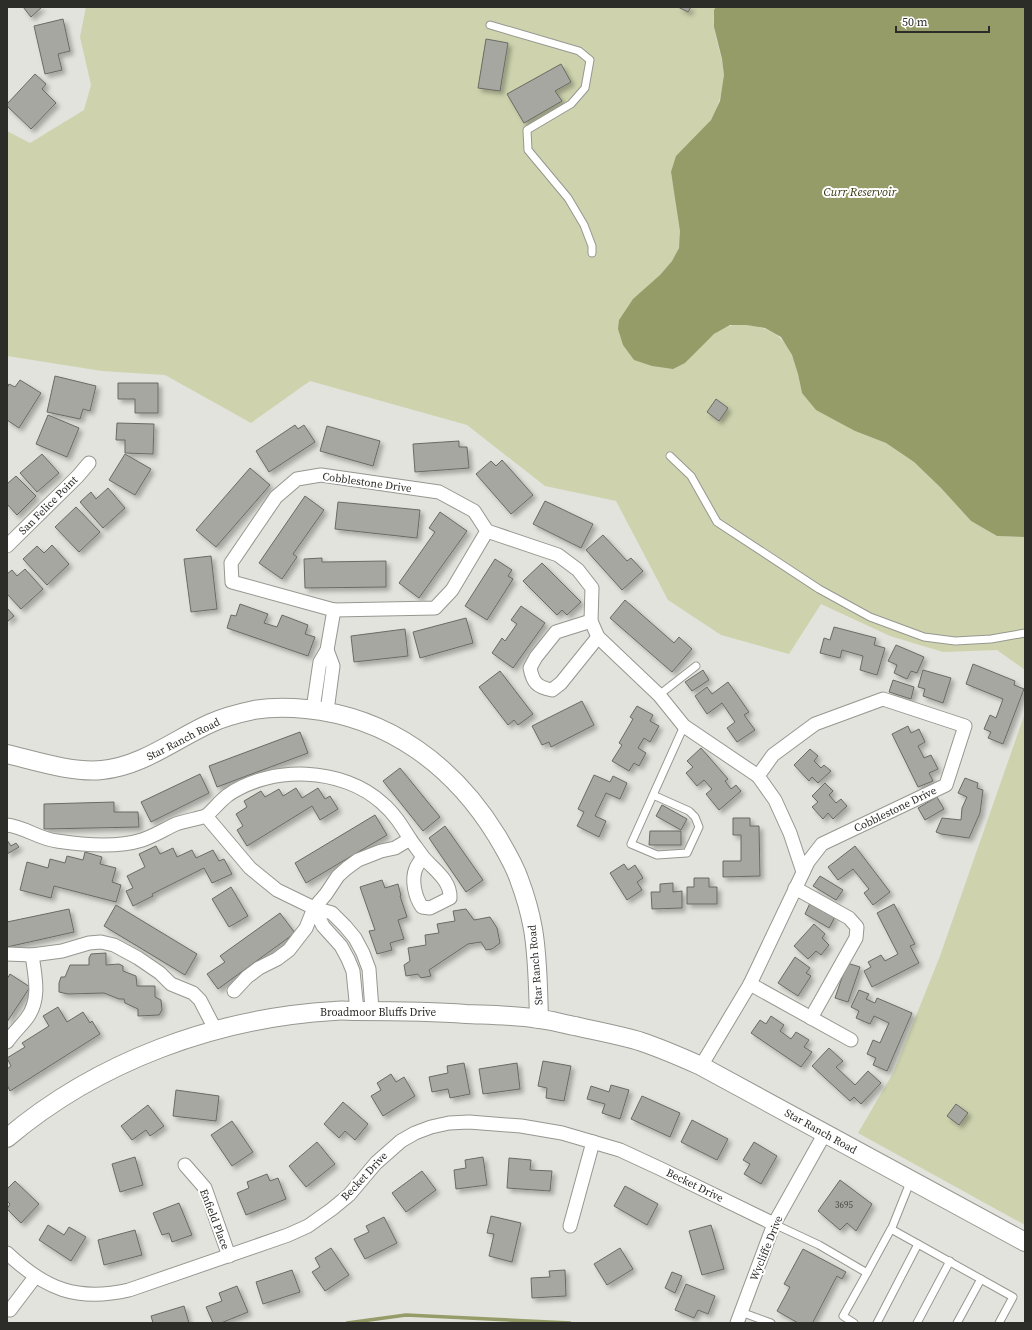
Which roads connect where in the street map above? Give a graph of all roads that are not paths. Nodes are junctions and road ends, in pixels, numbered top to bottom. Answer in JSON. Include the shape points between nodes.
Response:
{"nodes":[{"id":1,"x":490,"y":25,"type":"dead end"},
{"id":2,"x":592,"y":253,"type":"dead end"},
{"id":3,"x":670,"y":456,"type":"dead end"},
{"id":4,"x":89,"y":463,"type":"dead end"},
{"id":5,"x":487,"y":531,"type":"junction"},
{"id":6,"x":7,"y":546,"type":"edge"},
{"id":7,"x":334,"y":610,"type":"junction"},
{"id":8,"x":591,"y":621,"type":"junction"},
{"id":9,"x":1025,"y":633,"type":"edge"},
{"id":10,"x":598,"y":637,"type":"junction"},
{"id":11,"x":696,"y":666,"type":"dead end"},
{"id":12,"x":658,"y":695,"type":"junction"},
{"id":13,"x":320,"y":710,"type":"junction"},
{"id":14,"x":684,"y":726,"type":"junction"},
{"id":15,"x":7,"y":754,"type":"edge"},
{"id":16,"x":758,"y":776,"type":"junction"},
{"id":17,"x":653,"y":795,"type":"junction"},
{"id":18,"x":206,"y":816,"type":"junction"},
{"id":19,"x":7,"y":825,"type":"edge"},
{"id":20,"x":410,"y":839,"type":"junction"},
{"id":21,"x":423,"y":857,"type":"dead end"},
{"id":22,"x":803,"y":872,"type":"junction"},
{"id":23,"x":796,"y":888,"type":"junction"},
{"id":24,"x":314,"y":908,"type":"junction"},
{"id":25,"x":7,"y":954,"type":"edge"},
{"id":26,"x":32,"y":954,"type":"junction"},
{"id":27,"x":750,"y":984,"type":"junction"},
{"id":28,"x":234,"y":990,"type":"dead end"},
{"id":29,"x":365,"y":1011,"type":"junction"},
{"id":30,"x":811,"y":1018,"type":"junction"},
{"id":31,"x":539,"y":1019,"type":"junction"},
{"id":32,"x":216,"y":1031,"type":"junction"},
{"id":33,"x":851,"y":1040,"type":"dead end"},
{"id":34,"x":7,"y":1042,"type":"edge"},
{"id":35,"x":701,"y":1066,"type":"junction"},
{"id":36,"x":825,"y":1133,"type":"junction"},
{"id":37,"x":7,"y":1138,"type":"edge"},
{"id":38,"x":593,"y":1142,"type":"junction"},
{"id":39,"x":185,"y":1165,"type":"dead end"},
{"id":40,"x":911,"y":1180,"type":"junction"},
{"id":41,"x":774,"y":1224,"type":"junction"},
{"id":42,"x":570,"y":1226,"type":"dead end"},
{"id":43,"x":890,"y":1230,"type":"junction"},
{"id":44,"x":1025,"y":1242,"type":"edge"},
{"id":45,"x":918,"y":1244,"type":"junction"},
{"id":46,"x":7,"y":1253,"type":"edge"},
{"id":47,"x":229,"y":1256,"type":"junction"},
{"id":48,"x":950,"y":1261,"type":"junction"},
{"id":49,"x":867,"y":1273,"type":"junction"},
{"id":50,"x":35,"y":1277,"type":"junction"},
{"id":51,"x":981,"y":1279,"type":"junction"},
{"id":52,"x":10,"y":1310,"type":"dead end"},
{"id":53,"x":739,"y":1318,"type":"edge"},
{"id":54,"x":771,"y":1323,"type":"edge"},
{"id":55,"x":854,"y":1323,"type":"edge"},
{"id":56,"x":877,"y":1323,"type":"edge"},
{"id":57,"x":917,"y":1323,"type":"edge"},
{"id":58,"x":957,"y":1323,"type":"edge"},
{"id":59,"x":999,"y":1323,"type":"edge"}],
"edges":[{"from":1,"to":2,"type":"lane","via":[[579,51],[590,60],[585,88],[571,104],[528,130],[528,150],[568,198],[584,225]]},
{"from":3,"to":9,"type":"lane","via":[[691,476],[717,522],[819,589],[870,617],[924,637],[955,641],[991,639]]},
{"from":4,"to":6,"type":"street","name":"San Felice Point"},
{"from":5,"to":7,"type":"street","name":"Cobblestone Drive","via":[[452,590],[435,608]]},
{"from":5,"to":7,"type":"street","name":"Cobblestone Drive","via":[[474,511],[439,492],[321,475],[297,480],[276,497],[231,563],[232,582]]},
{"from":5,"to":8,"type":"street","via":[[558,555],[578,570],[592,588]]},
{"from":7,"to":13,"type":"street","via":[[327,650],[320,662]]},
{"from":8,"to":10,"type":"street"},
{"from":8,"to":10,"type":"street","via":[[556,632],[530,668],[532,679],[541,688],[552,690],[561,683]]},
{"from":10,"to":12,"type":"street"},
{"from":11,"to":12,"type":"lane"},
{"from":12,"to":14,"type":"street"},
{"from":13,"to":15,"type":"street","name":"Star Ranch Road","via":[[279,707],[232,715],[213,722],[142,759],[121,767],[101,770],[58,766]]},
{"from":13,"to":31,"type":"street","name":"Star Ranch Road","via":[[367,722],[411,746],[433,761],[453,780],[490,824],[518,877],[528,907],[533,930]]},
{"from":14,"to":16,"type":"street"},
{"from":14,"to":17,"type":"lane"},
{"from":16,"to":22,"type":"street","via":[[775,800],[790,833]]},
{"from":16,"to":22,"type":"street","name":"Cobblestone Drive","via":[[773,755],[815,724],[883,700],[966,726],[946,784],[822,844]]},
{"from":17,"to":17,"type":"lane","via":[[631,844],[657,855],[687,853],[699,827],[695,817],[690,811]]},
{"from":18,"to":19,"type":"street","via":[[177,824],[143,840],[117,844],[53,841]]},
{"from":18,"to":20,"type":"street","via":[[227,796],[245,786],[278,776],[313,774],[347,782],[365,791],[395,815]]},
{"from":18,"to":24,"type":"street","via":[[250,868],[277,890]]},
{"from":20,"to":21,"type":"street"},
{"from":20,"to":24,"type":"street","via":[[394,848],[358,860],[338,876]]},
{"from":22,"to":23,"type":"street","name":"Cobblestone Drive"},
{"from":23,"to":27,"type":"street","name":"Cobblestone Drive"},
{"from":23,"to":30,"type":"street","via":[[849,918],[857,927],[856,938]]},
{"from":24,"to":28,"type":"street","via":[[306,928],[289,950],[259,968]]},
{"from":24,"to":29,"type":"street","via":[[323,926],[341,946],[348,959]]},
{"from":25,"to":26,"type":"street"},
{"from":26,"to":32,"type":"street","via":[[62,951],[89,942],[114,945],[160,973],[171,984],[192,993],[200,1000]]},
{"from":26,"to":34,"type":"street","via":[[37,992],[34,1004],[29,1016]]},
{"from":27,"to":30,"type":"street"},
{"from":27,"to":35,"type":"street","name":"Cobblestone Drive"},
{"from":29,"to":31,"type":"street","name":"Broadmoor Bluffs Drive","via":[[449,1012]]},
{"from":29,"to":32,"type":"street","name":"Broadmoor Bluffs Drive","via":[[336,1011],[269,1018]]},
{"from":30,"to":33,"type":"street"},
{"from":31,"to":35,"type":"street","name":"Star Ranch Road","via":[[639,1041]]},
{"from":32,"to":37,"type":"street","name":"Broadmoor Bluffs Drive","via":[[150,1052],[103,1074],[56,1102]]},
{"from":35,"to":36,"type":"street","name":"Star Ranch Road"},
{"from":36,"to":40,"type":"street","name":"Star Ranch Road"},
{"from":36,"to":41,"type":"street","name":"Wycliffe Drive"},
{"from":38,"to":41,"type":"street","name":"Becket Drive","via":[[620,1150]]},
{"from":38,"to":42,"type":"street"},
{"from":38,"to":47,"type":"street","name":"Becket Drive","via":[[562,1133],[521,1126],[469,1122],[431,1127],[401,1140],[376,1163],[349,1195],[308,1226]]},
{"from":39,"to":47,"type":"street","name":"Enfield Place","via":[[205,1188]]},
{"from":40,"to":43,"type":"lane"},
{"from":40,"to":44,"type":"street","name":"Star Ranch Road"},
{"from":41,"to":49,"type":"lane","via":[[819,1245]]},
{"from":41,"to":53,"type":"street","name":"Wycliffe Drive"},
{"from":43,"to":45,"type":"lane"},
{"from":43,"to":49,"type":"lane"},
{"from":45,"to":48,"type":"lane"},
{"from":45,"to":56,"type":"lane"},
{"from":46,"to":50,"type":"street","name":"Becket Drive"},
{"from":47,"to":50,"type":"street","name":"Becket Drive","via":[[110,1294],[77,1293],[47,1284]]},
{"from":48,"to":51,"type":"lane"},
{"from":48,"to":57,"type":"lane"},
{"from":49,"to":55,"type":"lane","via":[[843,1316]]},
{"from":50,"to":52,"type":"street"},
{"from":51,"to":58,"type":"lane"},
{"from":51,"to":59,"type":"lane","via":[[1013,1297]]},
{"from":53,"to":54,"type":"lane"}]}
